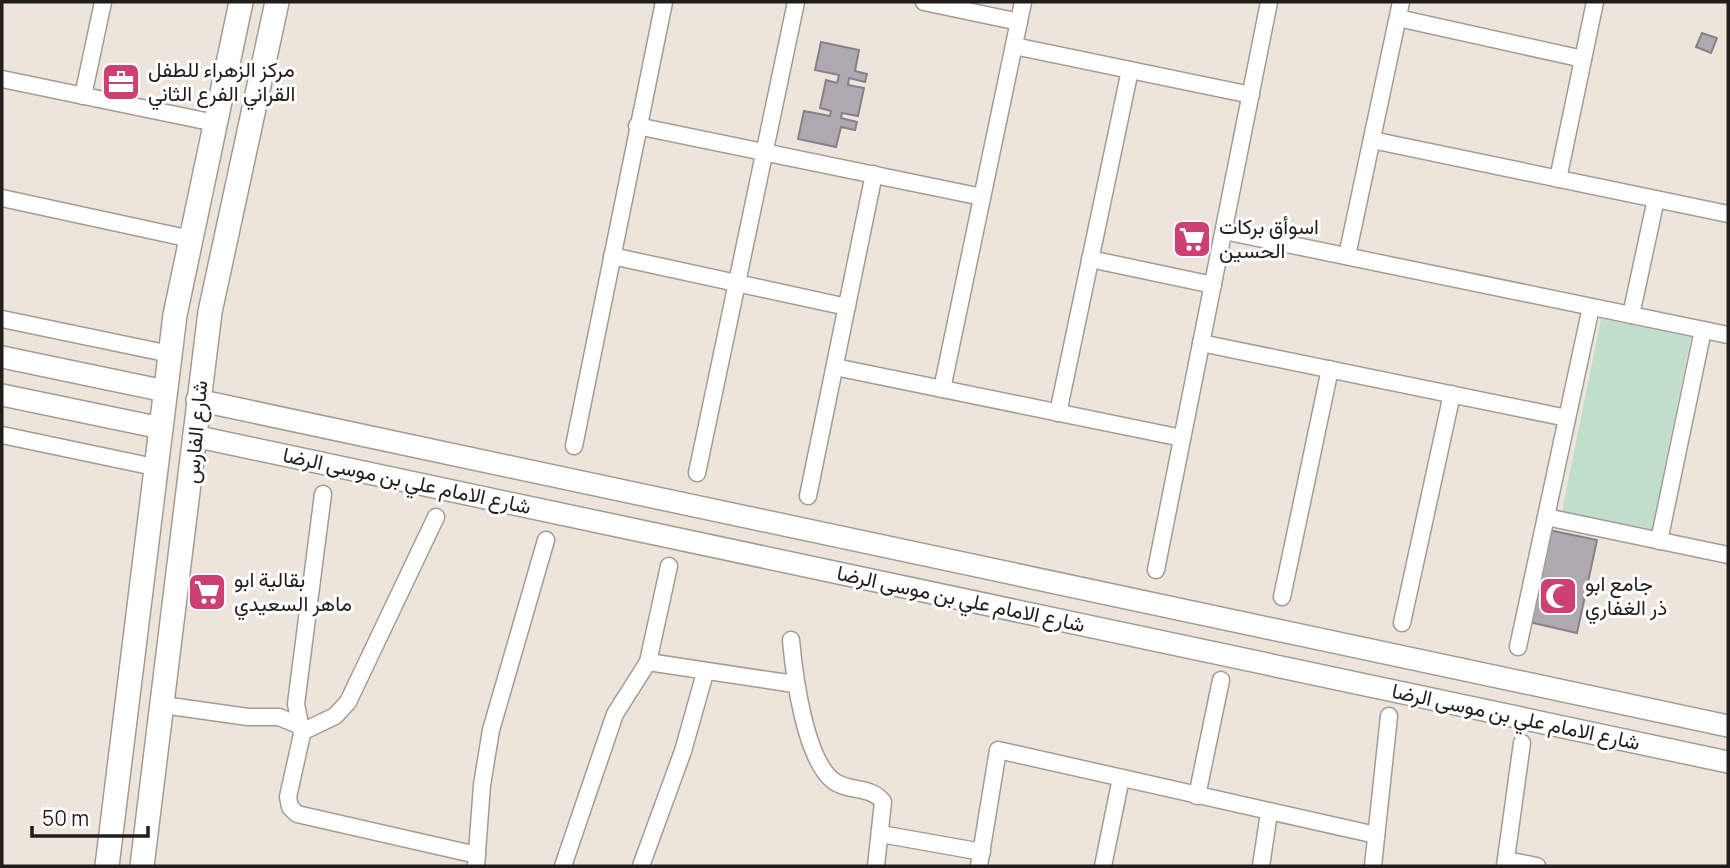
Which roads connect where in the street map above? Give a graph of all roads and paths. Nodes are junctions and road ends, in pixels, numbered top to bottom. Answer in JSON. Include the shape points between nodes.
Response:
{"nodes":[{"id":1,"x":103,"y":2,"type":"edge"},
{"id":2,"x":241,"y":2,"type":"edge"},
{"id":3,"x":277,"y":2,"type":"edge"},
{"id":4,"x":664,"y":2,"type":"edge"},
{"id":5,"x":796,"y":2,"type":"edge"},
{"id":6,"x":924,"y":2,"type":"edge"},
{"id":7,"x":1023,"y":2,"type":"edge"},
{"id":8,"x":1269,"y":2,"type":"edge"},
{"id":9,"x":1401,"y":2,"type":"edge"},
{"id":10,"x":1595,"y":2,"type":"edge"},
{"id":11,"x":1398,"y":18,"type":"junction"},
{"id":12,"x":1019,"y":22,"type":"junction"},
{"id":13,"x":1014,"y":46,"type":"junction"},
{"id":14,"x":1583,"y":59,"type":"junction"},
{"id":15,"x":1130,"y":70,"type":"junction"},
{"id":16,"x":2,"y":79,"type":"edge"},
{"id":17,"x":1251,"y":95,"type":"junction"},
{"id":18,"x":83,"y":96,"type":"junction"},
{"id":19,"x":215,"y":124,"type":"junction"},
{"id":20,"x":637,"y":126,"type":"junction"},
{"id":21,"x":1372,"y":140,"type":"junction"},
{"id":22,"x":764,"y":152,"type":"junction"},
{"id":23,"x":874,"y":174,"type":"junction"},
{"id":24,"x":1558,"y":179,"type":"junction"},
{"id":25,"x":982,"y":197,"type":"junction"},
{"id":26,"x":2,"y":198,"type":"edge"},
{"id":27,"x":1656,"y":199,"type":"junction"},
{"id":28,"x":1728,"y":214,"type":"edge"},
{"id":29,"x":1224,"y":231,"type":"junction"},
{"id":30,"x":191,"y":239,"type":"junction"},
{"id":31,"x":612,"y":256,"type":"junction"},
{"id":32,"x":1348,"y":256,"type":"junction"},
{"id":33,"x":1090,"y":258,"type":"junction"},
{"id":34,"x":737,"y":283,"type":"junction"},
{"id":35,"x":1213,"y":285,"type":"junction"},
{"id":36,"x":847,"y":307,"type":"junction"},
{"id":37,"x":1591,"y":307,"type":"junction"},
{"id":38,"x":1631,"y":315,"type":"junction"},
{"id":39,"x":2,"y":319,"type":"edge"},
{"id":40,"x":1703,"y":330,"type":"junction"},
{"id":41,"x":1728,"y":335,"type":"edge"},
{"id":42,"x":1201,"y":343,"type":"junction"},
{"id":43,"x":170,"y":354,"type":"junction"},
{"id":44,"x":2,"y":357,"type":"edge"},
{"id":45,"x":835,"y":366,"type":"junction"},
{"id":46,"x":1330,"y":369,"type":"junction"},
{"id":47,"x":942,"y":389,"type":"junction"},
{"id":48,"x":165,"y":391,"type":"junction"},
{"id":49,"x":1451,"y":394,"type":"junction"},
{"id":50,"x":2,"y":395,"type":"edge"},
{"id":51,"x":197,"y":400,"type":"junction"},
{"id":52,"x":1058,"y":413,"type":"junction"},
{"id":53,"x":1567,"y":418,"type":"junction"},
{"id":54,"x":286,"y":419,"type":"junction"},
{"id":55,"x":161,"y":428,"type":"junction"},
{"id":56,"x":2,"y":436,"type":"edge"},
{"id":57,"x":194,"y":436,"type":"junction"},
{"id":58,"x":1182,"y":438,"type":"junction"},
{"id":59,"x":574,"y":446,"type":"dead end"},
{"id":60,"x":278,"y":454,"type":"junction"},
{"id":61,"x":159,"y":468,"type":"junction"},
{"id":62,"x":697,"y":473,"type":"dead end"},
{"id":63,"x":323,"y":494,"type":"dead end"},
{"id":64,"x":808,"y":496,"type":"dead end"},
{"id":65,"x":436,"y":517,"type":"dead end"},
{"id":66,"x":1546,"y":517,"type":"junction"},
{"id":67,"x":546,"y":540,"type":"dead end"},
{"id":68,"x":1659,"y":541,"type":"junction"},
{"id":69,"x":1728,"y":555,"type":"edge"},
{"id":70,"x":669,"y":566,"type":"dead end"},
{"id":71,"x":1156,"y":570,"type":"dead end"},
{"id":72,"x":1282,"y":597,"type":"dead end"},
{"id":73,"x":1402,"y":623,"type":"dead end"},
{"id":74,"x":791,"y":640,"type":"dead end"},
{"id":75,"x":1518,"y":648,"type":"dead end"},
{"id":76,"x":648,"y":662,"type":"junction"},
{"id":77,"x":705,"y":673,"type":"junction"},
{"id":78,"x":1221,"y":680,"type":"dead end"},
{"id":79,"x":794,"y":684,"type":"junction"},
{"id":80,"x":163,"y":705,"type":"junction"},
{"id":81,"x":1390,"y":716,"type":"dead end"},
{"id":82,"x":1728,"y":726,"type":"edge"},
{"id":83,"x":302,"y":729,"type":"junction"},
{"id":84,"x":1522,"y":743,"type":"dead end"},
{"id":85,"x":1728,"y":762,"type":"edge"},
{"id":86,"x":1121,"y":778,"type":"junction"},
{"id":87,"x":1197,"y":796,"type":"junction"},
{"id":88,"x":1269,"y":813,"type":"junction"},
{"id":89,"x":881,"y":834,"type":"junction"},
{"id":90,"x":1377,"y":835,"type":"junction"},
{"id":91,"x":980,"y":859,"type":"edge"},
{"id":92,"x":476,"y":861,"type":"edge"},
{"id":93,"x":1506,"y":863,"type":"edge"},
{"id":94,"x":107,"y":866,"type":"edge"},
{"id":95,"x":142,"y":866,"type":"edge"},
{"id":96,"x":563,"y":866,"type":"edge"},
{"id":97,"x":641,"y":866,"type":"edge"},
{"id":98,"x":876,"y":866,"type":"edge"},
{"id":99,"x":1103,"y":866,"type":"edge"},
{"id":100,"x":1261,"y":866,"type":"edge"},
{"id":101,"x":1373,"y":866,"type":"edge"},
{"id":102,"x":1537,"y":866,"type":"edge"}],
"edges":[{"from":1,"to":18,"type":"street"},
{"from":2,"to":19,"type":"main road","name":"شارع الفارس"},
{"from":3,"to":51,"type":"main road","name":"شارع الفارس","via":[[210,312]]},
{"from":4,"to":20,"type":"street"},
{"from":5,"to":22,"type":"street"},
{"from":6,"to":12,"type":"street"},
{"from":7,"to":12,"type":"street"},
{"from":8,"to":17,"type":"street"},
{"from":9,"to":11,"type":"street"},
{"from":10,"to":14,"type":"street"},
{"from":11,"to":14,"type":"street"},
{"from":11,"to":21,"type":"street"},
{"from":12,"to":13,"type":"street"},
{"from":13,"to":15,"type":"street"},
{"from":13,"to":25,"type":"street"},
{"from":14,"to":24,"type":"street"},
{"from":15,"to":17,"type":"street"},
{"from":15,"to":33,"type":"street"},
{"from":16,"to":18,"type":"street"},
{"from":17,"to":29,"type":"street"},
{"from":18,"to":19,"type":"street"},
{"from":19,"to":30,"type":"main road","name":"شارع الفارس"},
{"from":20,"to":22,"type":"street"},
{"from":20,"to":31,"type":"street"},
{"from":21,"to":24,"type":"street"},
{"from":21,"to":32,"type":"street"},
{"from":22,"to":23,"type":"street"},
{"from":22,"to":34,"type":"street"},
{"from":23,"to":25,"type":"street"},
{"from":23,"to":36,"type":"street"},
{"from":24,"to":27,"type":"street"},
{"from":25,"to":47,"type":"street"},
{"from":26,"to":30,"type":"street"},
{"from":27,"to":28,"type":"street"},
{"from":27,"to":38,"type":"street"},
{"from":29,"to":32,"type":"street"},
{"from":29,"to":35,"type":"street"},
{"from":30,"to":43,"type":"main road","name":"شارع الفارس"},
{"from":31,"to":34,"type":"street"},
{"from":31,"to":59,"type":"street"},
{"from":32,"to":37,"type":"street"},
{"from":33,"to":35,"type":"street"},
{"from":33,"to":52,"type":"street"},
{"from":34,"to":36,"type":"street"},
{"from":34,"to":62,"type":"street"},
{"from":35,"to":42,"type":"street"},
{"from":36,"to":45,"type":"street"},
{"from":37,"to":38,"type":"street"},
{"from":37,"to":53,"type":"street"},
{"from":38,"to":40,"type":"street"},
{"from":39,"to":43,"type":"street"},
{"from":40,"to":41,"type":"street"},
{"from":40,"to":68,"type":"street"},
{"from":42,"to":46,"type":"street"},
{"from":42,"to":58,"type":"street"},
{"from":43,"to":48,"type":"main road","name":"شارع الفارس"},
{"from":44,"to":48,"type":"main road"},
{"from":45,"to":47,"type":"street"},
{"from":45,"to":64,"type":"street"},
{"from":46,"to":49,"type":"street"},
{"from":46,"to":72,"type":"street"},
{"from":47,"to":52,"type":"street"},
{"from":48,"to":51,"type":"main road"},
{"from":48,"to":55,"type":"main road","name":"شارع الفارس"},
{"from":49,"to":53,"type":"street"},
{"from":49,"to":73,"type":"street"},
{"from":50,"to":55,"type":"main road"},
{"from":51,"to":54,"type":"main road","name":"شارع الامام علي بن موسى الرضا"},
{"from":51,"to":57,"type":"main road","name":"شارع الفارس"},
{"from":52,"to":58,"type":"street"},
{"from":53,"to":66,"type":"street"},
{"from":54,"to":60,"type":"main road"},
{"from":54,"to":82,"type":"main road","name":"شارع الامام علي بن موسى الرضا"},
{"from":55,"to":57,"type":"main road"},
{"from":55,"to":61,"type":"main road","name":"شارع الفارس"},
{"from":56,"to":61,"type":"street"},
{"from":57,"to":60,"type":"main road","name":"شارع الامام علي بن موسى الرضا"},
{"from":57,"to":80,"type":"main road","name":"شارع الفارس"},
{"from":58,"to":71,"type":"street"},
{"from":60,"to":85,"type":"main road","name":"شارع الامام علي بن موسى الرضا"},
{"from":61,"to":94,"type":"main road","name":"شارع الفارس"},
{"from":63,"to":83,"type":"street","via":[[296,708]]},
{"from":65,"to":83,"type":"street","via":[[348,702],[326,722]]},
{"from":66,"to":68,"type":"street"},
{"from":66,"to":75,"type":"street"},
{"from":67,"to":92,"type":"street","via":[[491,730]]},
{"from":68,"to":69,"type":"street"},
{"from":70,"to":76,"type":"street"},
{"from":74,"to":79,"type":"street"},
{"from":76,"to":77,"type":"street"},
{"from":76,"to":96,"type":"street","via":[[615,714]]},
{"from":77,"to":79,"type":"street"},
{"from":77,"to":97,"type":"street","via":[[683,751]]},
{"from":78,"to":87,"type":"street"},
{"from":79,"to":89,"type":"street","via":[[802,717],[827,775],[881,799]]},
{"from":80,"to":83,"type":"street","via":[[279,717]]},
{"from":80,"to":95,"type":"main road","name":"شارع الفارس"},
{"from":81,"to":90,"type":"street"},
{"from":83,"to":92,"type":"street","via":[[288,797],[293,811]]},
{"from":84,"to":93,"type":"street"},
{"from":86,"to":87,"type":"street"},
{"from":86,"to":91,"type":"street","via":[[998,750]]},
{"from":86,"to":99,"type":"street"},
{"from":87,"to":88,"type":"street"},
{"from":88,"to":90,"type":"street"},
{"from":88,"to":100,"type":"street"},
{"from":89,"to":91,"type":"street"},
{"from":89,"to":98,"type":"street"},
{"from":90,"to":101,"type":"street"},
{"from":93,"to":102,"type":"street"}]}
